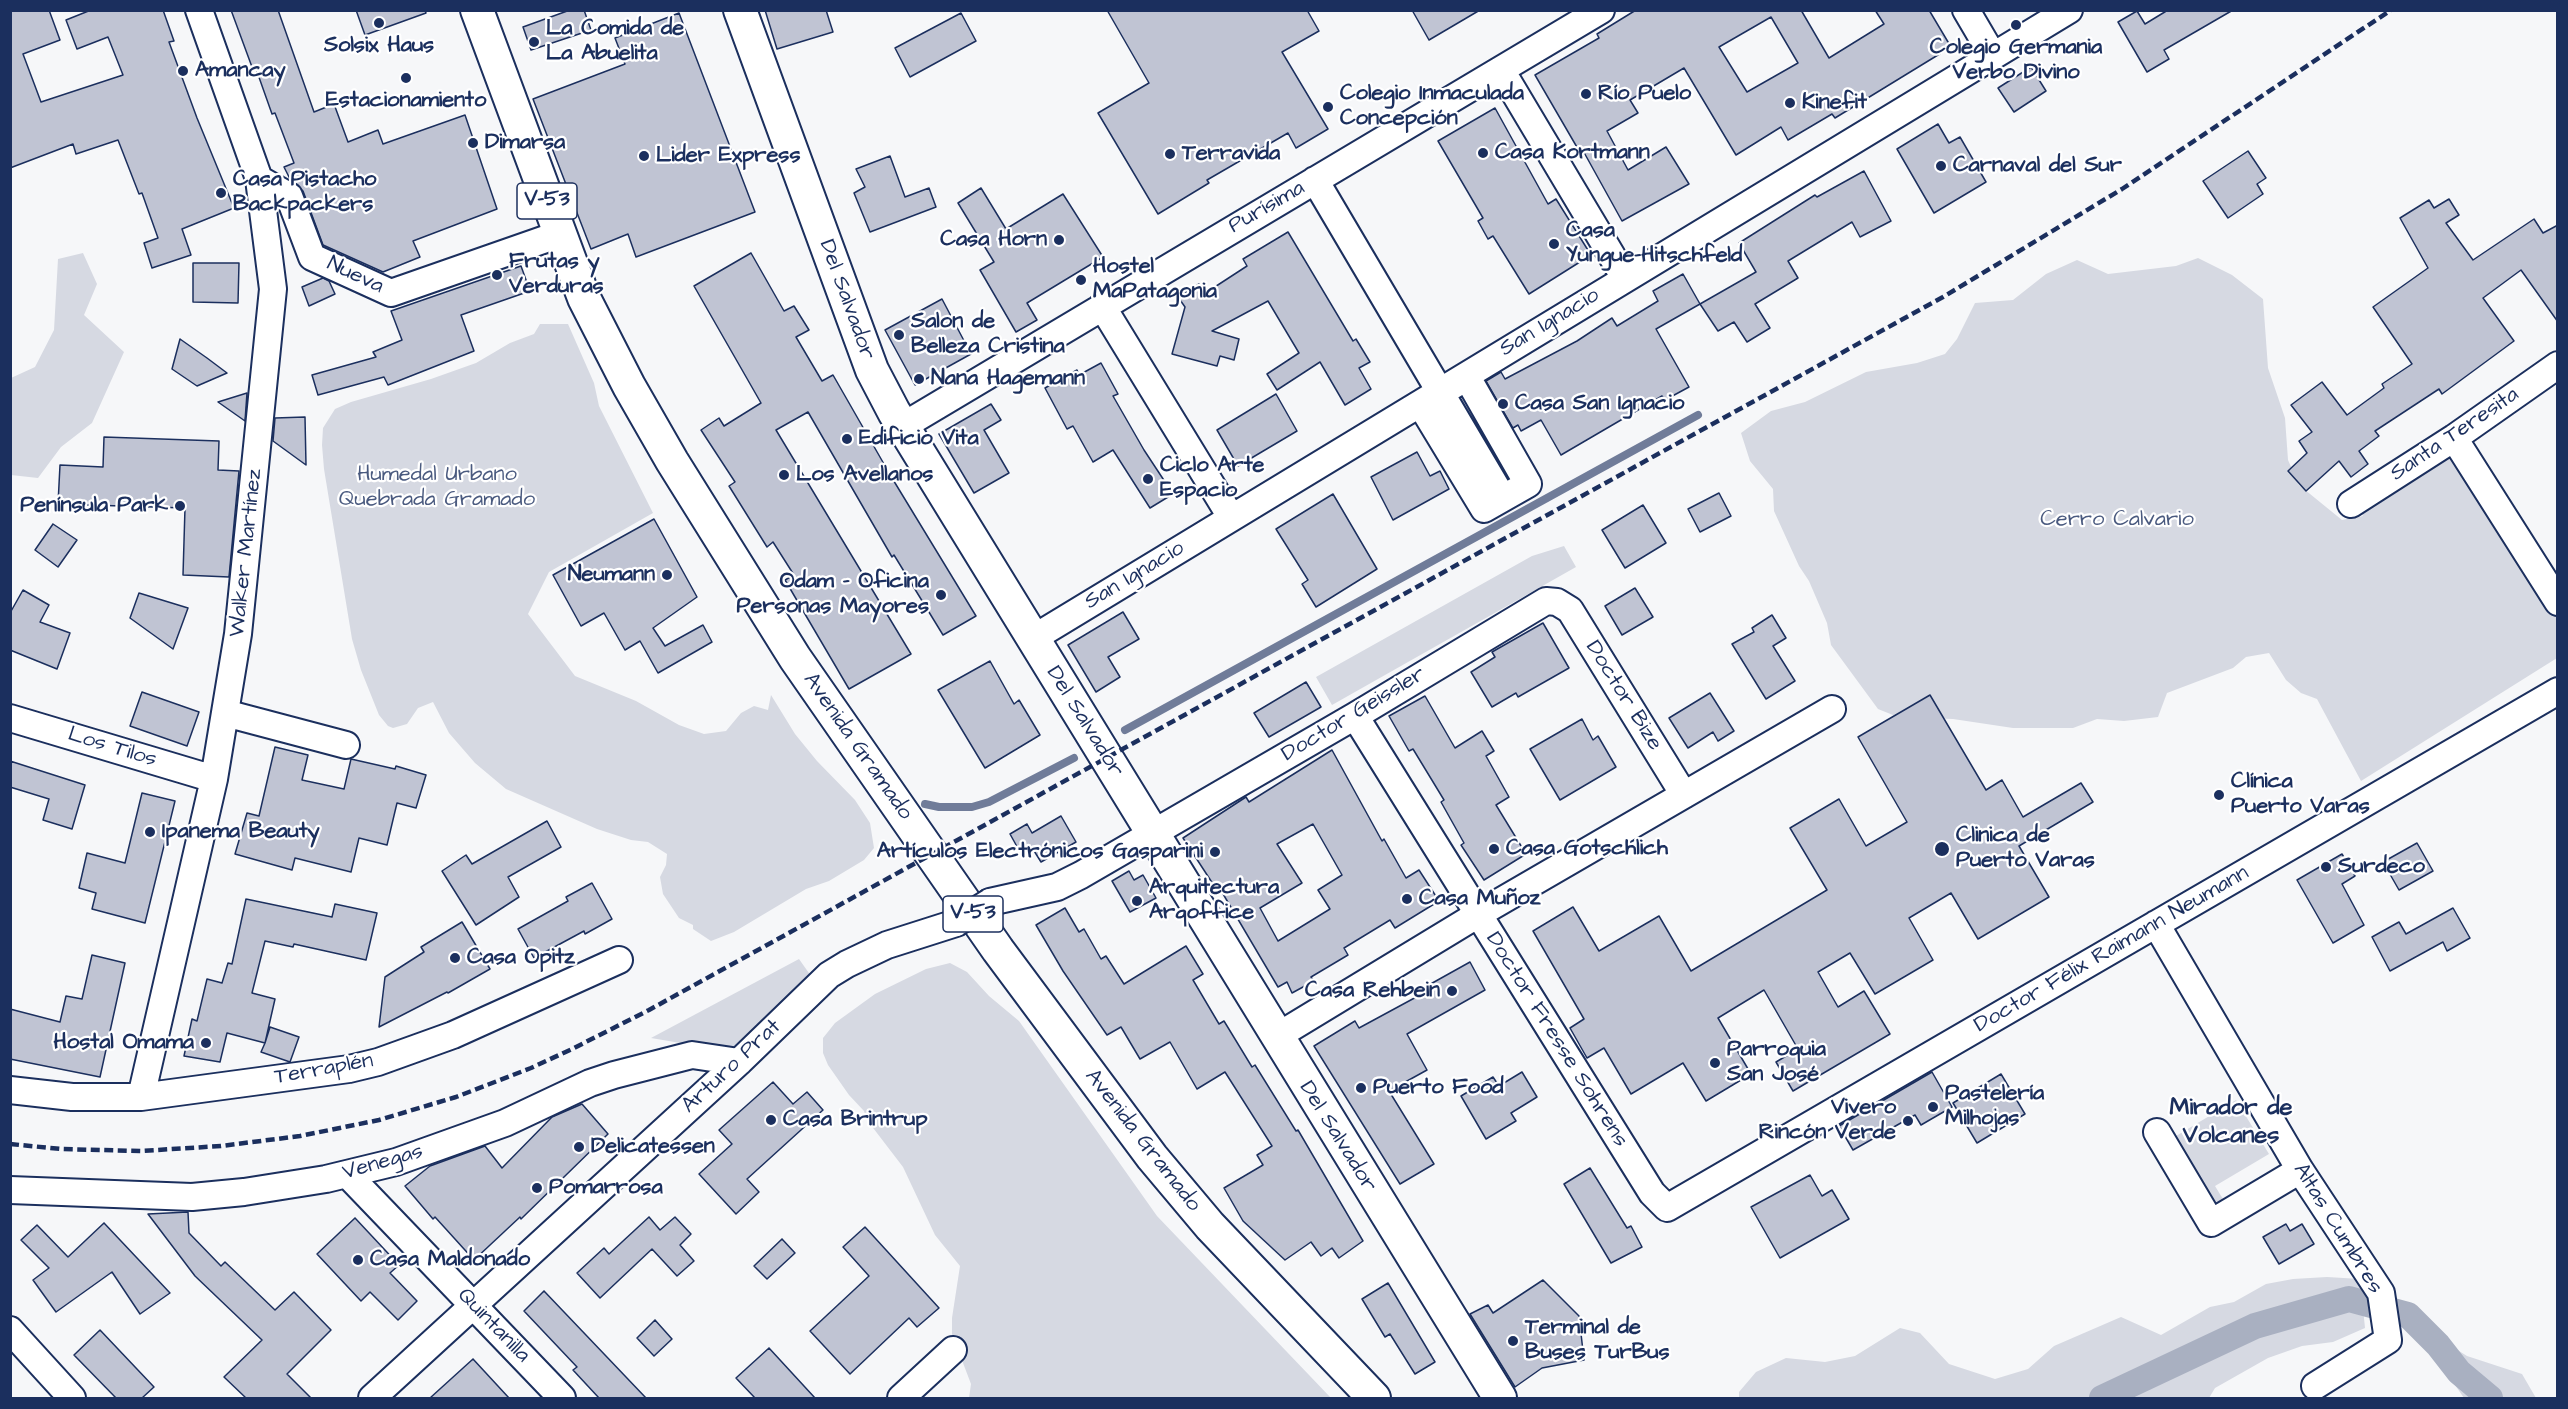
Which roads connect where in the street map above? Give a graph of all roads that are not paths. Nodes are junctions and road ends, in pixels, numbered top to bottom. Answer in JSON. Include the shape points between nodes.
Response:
{"nodes":[{"id":1,"x":198,"y":10,"type":"edge"},
{"id":2,"x":477,"y":10,"type":"edge"},
{"id":3,"x":740,"y":10,"type":"edge"},
{"id":4,"x":1601,"y":10,"type":"edge"},
{"id":5,"x":1966,"y":10,"type":"edge"},
{"id":6,"x":2069,"y":10,"type":"edge"},
{"id":7,"x":1993,"y":57,"type":"junction"},
{"id":8,"x":1501,"y":70,"type":"junction"},
{"id":9,"x":259,"y":178,"type":"junction"},
{"id":10,"x":1315,"y":180,"type":"junction"},
{"id":11,"x":560,"y":234,"type":"junction"},
{"id":12,"x":1625,"y":278,"type":"junction"},
{"id":13,"x":1102,"y":306,"type":"junction"},
{"id":14,"x":2558,"y":364,"type":"edge"},
{"id":15,"x":1439,"y":392,"type":"junction"},
{"id":16,"x":903,"y":426,"type":"junction"},
{"id":17,"x":2454,"y":438,"type":"junction"},
{"id":18,"x":1501,"y":495,"type":"dead end"},
{"id":19,"x":2351,"y":504,"type":"dead end"},
{"id":20,"x":1231,"y":518,"type":"junction"},
{"id":21,"x":1557,"y":602,"type":"joint"},
{"id":22,"x":2558,"y":602,"type":"edge"},
{"id":23,"x":1032,"y":639,"type":"junction"},
{"id":24,"x":2558,"y":691,"type":"edge"},
{"id":25,"x":1832,"y":709,"type":"dead end"},
{"id":26,"x":225,"y":713,"type":"junction"},
{"id":27,"x":1356,"y":716,"type":"junction"},
{"id":28,"x":10,"y":718,"type":"edge"},
{"id":29,"x":346,"y":746,"type":"dead end"},
{"id":30,"x":213,"y":779,"type":"junction"},
{"id":31,"x":1684,"y":795,"type":"junction"},
{"id":32,"x":1152,"y":834,"type":"junction"},
{"id":33,"x":1477,"y":915,"type":"junction"},
{"id":34,"x":2156,"y":924,"type":"junction"},
{"id":35,"x":619,"y":960,"type":"dead end"},
{"id":36,"x":1275,"y":1037,"type":"junction"},
{"id":37,"x":739,"y":1062,"type":"junction"},
{"id":38,"x":10,"y":1090,"type":"edge"},
{"id":39,"x":141,"y":1097,"type":"junction"},
{"id":40,"x":2157,"y":1132,"type":"dead end"},
{"id":41,"x":2300,"y":1170,"type":"junction"},
{"id":42,"x":348,"y":1175,"type":"junction"},
{"id":43,"x":10,"y":1190,"type":"edge"},
{"id":44,"x":1667,"y":1208,"type":"joint"},
{"id":45,"x":473,"y":1306,"type":"junction"},
{"id":46,"x":10,"y":1330,"type":"edge"},
{"id":47,"x":953,"y":1350,"type":"dead end"},
{"id":48,"x":2315,"y":1386,"type":"dead end"},
{"id":49,"x":72,"y":1398,"type":"edge"},
{"id":50,"x":372,"y":1398,"type":"edge"},
{"id":51,"x":562,"y":1398,"type":"edge"},
{"id":52,"x":901,"y":1398,"type":"edge"},
{"id":53,"x":1374,"y":1398,"type":"edge"},
{"id":54,"x":1500,"y":1398,"type":"edge"}],
"edges":[{"from":1,"to":9,"type":"street","name":"Walker Martínez"},
{"from":2,"to":11,"type":"main road","name":"Avenida Gramado","number":"V-53"},
{"from":3,"to":16,"type":"main road","name":"Del Salvador","via":[[872,370]]},
{"from":4,"to":8,"type":"street","name":"Purísima"},
{"from":5,"to":7,"type":"street"},
{"from":6,"to":7,"type":"street","name":"San Ignacio"},
{"from":7,"to":12,"type":"street","name":"San Ignacio"},
{"from":8,"to":10,"type":"street","name":"Purísima"},
{"from":8,"to":12,"type":"street"},
{"from":9,"to":11,"type":"street","name":"Nueva","via":[[289,196],[312,257],[391,294]]},
{"from":9,"to":26,"type":"street","name":"Walker Martínez","via":[[273,289],[238,634]]},
{"from":10,"to":13,"type":"street","name":"Purísima"},
{"from":10,"to":15,"type":"street"},
{"from":11,"to":53,"type":"main road","name":"Avenida Gramado","number":"V-53","via":[[584,298],[629,386],[705,515],[818,692],[998,950],[1152,1157],[1210,1226]]},
{"from":12,"to":15,"type":"street","name":"San Ignacio"},
{"from":13,"to":16,"type":"street","name":"Purísima"},
{"from":13,"to":20,"type":"street"},
{"from":14,"to":17,"type":"street","name":"Santa Teresita"},
{"from":15,"to":15,"type":"street","via":[[1467,377],[1528,484],[1484,509],[1421,405]]},
{"from":15,"to":18,"type":"street"},
{"from":15,"to":20,"type":"street","name":"San Ignacio"},
{"from":16,"to":23,"type":"main road","name":"Del Salvador"},
{"from":17,"to":19,"type":"street","name":"Santa Teresita"},
{"from":17,"to":22,"type":"street"},
{"from":20,"to":23,"type":"street","name":"San Ignacio"},
{"from":21,"to":27,"type":"street","name":"Doctor Geissler","via":[[1546,601],[1531,608]]},
{"from":21,"to":31,"type":"street","name":"Doctor Bize","via":[[1570,610]]},
{"from":23,"to":32,"type":"main road","name":"Del Salvador"},
{"from":24,"to":34,"type":"street","name":"Doctor Félix Raimann Neumann"},
{"from":25,"to":31,"type":"street"},
{"from":26,"to":29,"type":"street"},
{"from":26,"to":30,"type":"street","name":"Walker Martínez"},
{"from":27,"to":32,"type":"street","name":"Doctor Geissler"},
{"from":27,"to":33,"type":"street","name":"Doctor Fresse Sohrens"},
{"from":28,"to":30,"type":"street","name":"Los Tilos"},
{"from":30,"to":39,"type":"street","name":"Walker Martínez"},
{"from":31,"to":33,"type":"street"},
{"from":32,"to":36,"type":"main road","name":"Del Salvador"},
{"from":32,"to":37,"type":"street","name":"Arturo Prat","bridge":true,"via":[[1057,887],[990,902],[957,923],[887,945],[847,964],[829,975]]},
{"from":33,"to":36,"type":"street"},
{"from":33,"to":44,"type":"street","name":"Doctor Fresse Sohrens","via":[[1652,1193]]},
{"from":34,"to":41,"type":"street","name":"Altas Cumbres"},
{"from":34,"to":44,"type":"street","name":"Doctor Félix Raimann Neumann"},
{"from":35,"to":39,"type":"street","name":"Terraplén","via":[[453,1035],[378,1062]]},
{"from":36,"to":54,"type":"main road","name":"Del Salvador"},
{"from":37,"to":42,"type":"street","name":"Venegas","via":[[692,1055],[614,1075],[505,1123]]},
{"from":37,"to":45,"type":"street","name":"Arturo Prat"},
{"from":38,"to":39,"type":"street","name":"Terraplén","via":[[72,1097]]},
{"from":40,"to":41,"type":"street","via":[[2211,1223]]},
{"from":41,"to":48,"type":"street","name":"Altas Cumbres","via":[[2381,1293],[2388,1340]]},
{"from":42,"to":43,"type":"street","name":"Venegas","via":[[192,1197]]},
{"from":42,"to":45,"type":"street","name":"Quintanilla"},
{"from":45,"to":50,"type":"street","name":"Arturo Prat"},
{"from":45,"to":51,"type":"street","name":"Quintanilla"},
{"from":46,"to":49,"type":"street"},
{"from":47,"to":52,"type":"street"}]}
